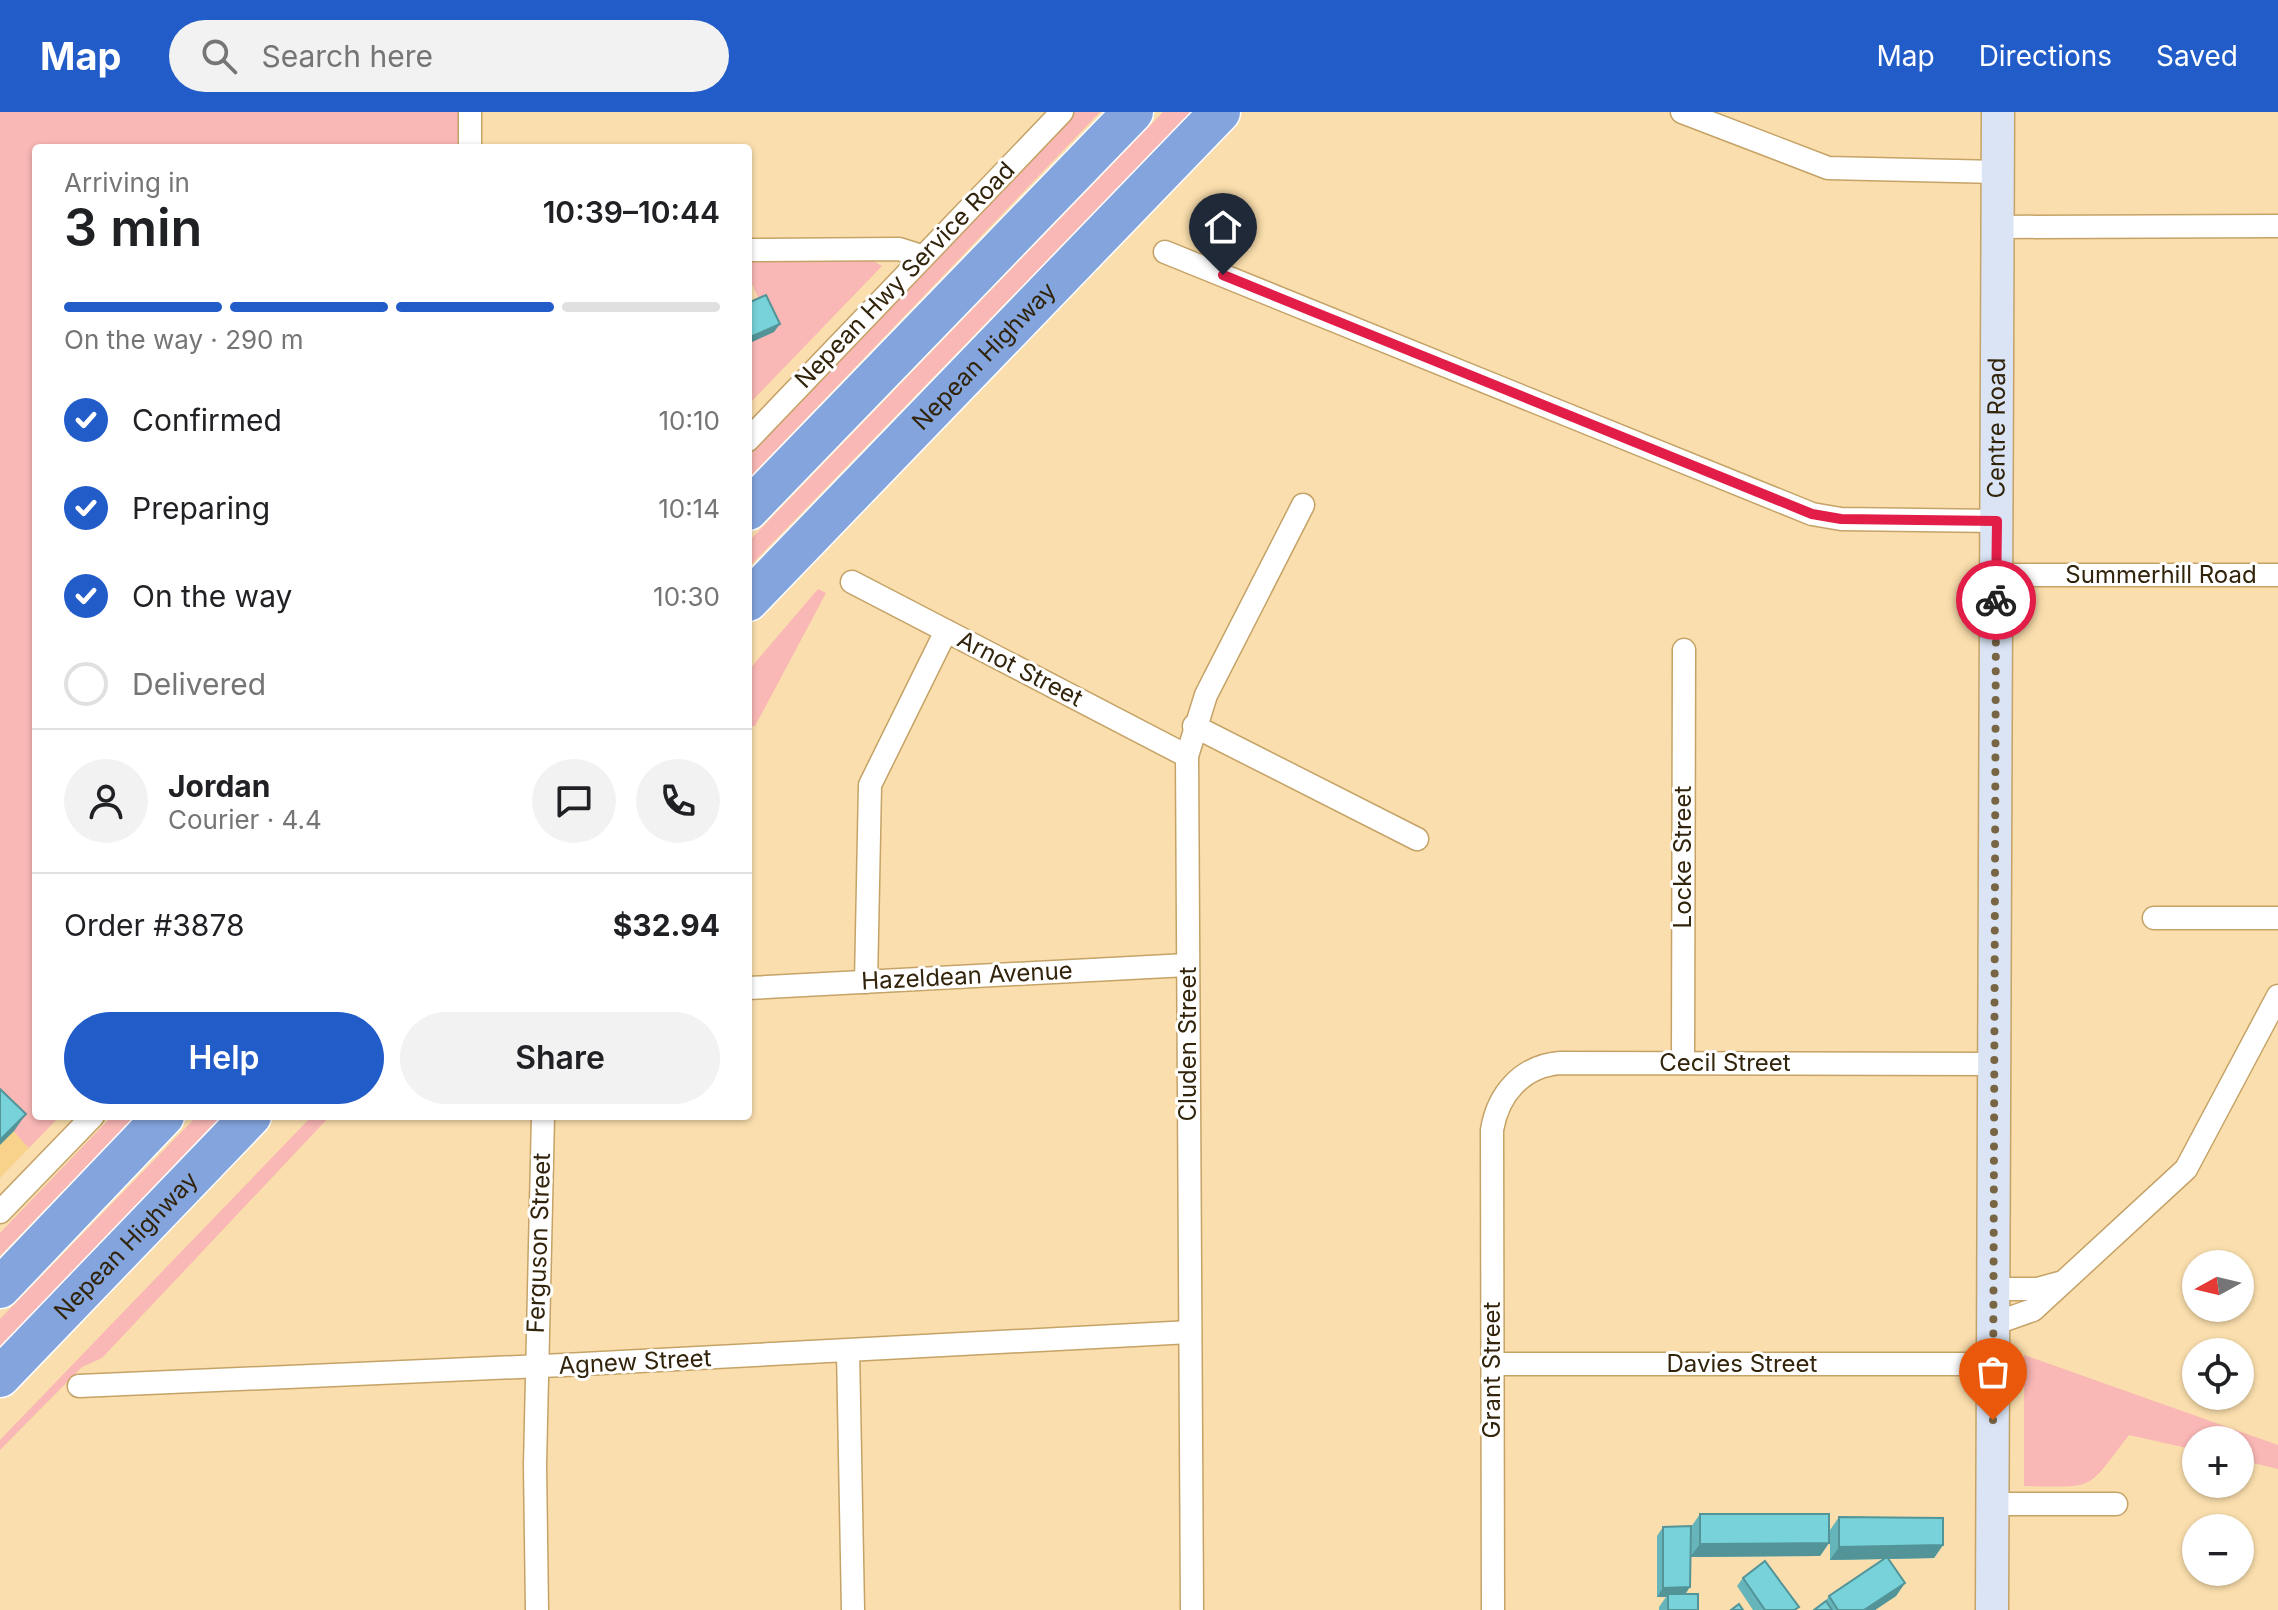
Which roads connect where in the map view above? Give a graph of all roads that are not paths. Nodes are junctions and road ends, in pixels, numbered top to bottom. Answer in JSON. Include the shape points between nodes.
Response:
{"nodes":[{"id":1,"x":470,"y":112,"type":"edge"},
{"id":2,"x":1062,"y":112,"type":"edge"},
{"id":3,"x":1133,"y":112,"type":"edge"},
{"id":4,"x":1220,"y":112,"type":"edge"},
{"id":5,"x":1682,"y":112,"type":"edge"},
{"id":6,"x":1998,"y":112,"type":"edge"},
{"id":7,"x":470,"y":144,"type":"edge"},
{"id":8,"x":1998,"y":172,"type":"junction"},
{"id":9,"x":2278,"y":226,"type":"edge"},
{"id":10,"x":1998,"y":227,"type":"junction"},
{"id":11,"x":752,"y":250,"type":"edge"},
{"id":12,"x":1165,"y":252,"type":"dead end"},
{"id":13,"x":921,"y":256,"type":"junction"},
{"id":14,"x":752,"y":436,"type":"edge"},
{"id":15,"x":1303,"y":505,"type":"dead end"},
{"id":16,"x":752,"y":506,"type":"edge"},
{"id":17,"x":1997,"y":521,"type":"junction"},
{"id":18,"x":1997,"y":575,"type":"junction"},
{"id":19,"x":2278,"y":575,"type":"edge"},
{"id":20,"x":852,"y":582,"type":"dead end"},
{"id":21,"x":752,"y":597,"type":"edge"},
{"id":22,"x":946,"y":631,"type":"junction"},
{"id":23,"x":1684,"y":650,"type":"dead end"},
{"id":24,"x":1194,"y":726,"type":"junction"},
{"id":25,"x":1187,"y":756,"type":"junction"},
{"id":26,"x":1417,"y":839,"type":"dead end"},
{"id":27,"x":2154,"y":918,"type":"dead end"},
{"id":28,"x":2278,"y":918,"type":"edge"},
{"id":29,"x":1187,"y":965,"type":"junction"},
{"id":30,"x":866,"y":982,"type":"junction"},
{"id":31,"x":752,"y":988,"type":"edge"},
{"id":32,"x":2278,"y":996,"type":"edge"},
{"id":33,"x":1683,"y":1063,"type":"junction"},
{"id":34,"x":1994,"y":1064,"type":"junction"},
{"id":35,"x":89,"y":1120,"type":"edge"},
{"id":36,"x":160,"y":1120,"type":"edge"},
{"id":37,"x":247,"y":1120,"type":"edge"},
{"id":38,"x":543,"y":1120,"type":"edge"},
{"id":39,"x":1492,"y":1130,"type":"joint"},
{"id":40,"x":0,"y":1212,"type":"edge"},
{"id":41,"x":2060,"y":1283,"type":"junction"},
{"id":42,"x":0,"y":1288,"type":"edge"},
{"id":43,"x":1993,"y":1289,"type":"junction"},
{"id":44,"x":1993,"y":1324,"type":"junction"},
{"id":45,"x":1190,"y":1332,"type":"junction"},
{"id":46,"x":848,"y":1351,"type":"junction"},
{"id":47,"x":1492,"y":1364,"type":"junction"},
{"id":48,"x":1993,"y":1364,"type":"junction"},
{"id":49,"x":537,"y":1367,"type":"junction"},
{"id":50,"x":0,"y":1377,"type":"edge"},
{"id":51,"x":79,"y":1386,"type":"dead end"},
{"id":52,"x":1992,"y":1504,"type":"junction"},
{"id":53,"x":2116,"y":1504,"type":"dead end"},
{"id":54,"x":537,"y":1610,"type":"edge"},
{"id":55,"x":853,"y":1610,"type":"edge"},
{"id":56,"x":1192,"y":1610,"type":"edge"},
{"id":57,"x":1493,"y":1610,"type":"edge"},
{"id":58,"x":1992,"y":1610,"type":"edge"}],
"edges":[{"from":1,"to":7,"type":"street"},
{"from":2,"to":13,"type":"street","name":"Nepean Hwy Service Road"},
{"from":3,"to":16,"type":"highway"},
{"from":4,"to":21,"type":"highway","name":"Nepean Highway"},
{"from":5,"to":8,"type":"street","via":[[1828,168]]},
{"from":6,"to":8,"type":"main road","name":"Centre Road"},
{"from":8,"to":10,"type":"main road","name":"Centre Road"},
{"from":9,"to":10,"type":"street"},
{"from":10,"to":17,"type":"main road","name":"Centre Road"},
{"from":11,"to":13,"type":"street","via":[[899,249]]},
{"from":12,"to":17,"type":"street","via":[[1812,514]]},
{"from":13,"to":14,"type":"street","name":"Nepean Hwy Service Road"},
{"from":15,"to":24,"type":"street","name":"Cluden Street"},
{"from":17,"to":18,"type":"main road","name":"Centre Road"},
{"from":18,"to":19,"type":"street","name":"Summerhill Road"},
{"from":18,"to":34,"type":"main road","name":"Centre Road"},
{"from":20,"to":22,"type":"street","name":"Arnot Street"},
{"from":22,"to":25,"type":"street","name":"Arnot Street"},
{"from":22,"to":30,"type":"street","via":[[870,785]]},
{"from":23,"to":33,"type":"street","name":"Locke Street"},
{"from":24,"to":25,"type":"street","name":"Cluden Street"},
{"from":24,"to":26,"type":"street"},
{"from":25,"to":29,"type":"street","name":"Cluden Street"},
{"from":27,"to":28,"type":"street"},
{"from":29,"to":30,"type":"street","name":"Hazeldean Avenue"},
{"from":29,"to":45,"type":"street","name":"Cluden Street"},
{"from":30,"to":31,"type":"street","name":"Hazeldean Avenue"},
{"from":32,"to":41,"type":"street","via":[[2192,1162]]},
{"from":33,"to":34,"type":"street","name":"Cecil Street"},
{"from":33,"to":39,"type":"street","name":"Cecil Street","via":[[1537,1067],[1502,1098]]},
{"from":34,"to":43,"type":"main road","name":"Centre Road"},
{"from":35,"to":40,"type":"street"},
{"from":36,"to":42,"type":"highway"},
{"from":37,"to":50,"type":"highway","name":"Nepean Highway"},
{"from":38,"to":49,"type":"street","name":"Ferguson Street"},
{"from":39,"to":47,"type":"street","name":"Grant Street"},
{"from":41,"to":43,"type":"street"},
{"from":41,"to":44,"type":"street","via":[[2033,1310]]},
{"from":43,"to":44,"type":"main road","name":"Centre Road"},
{"from":44,"to":48,"type":"main road","name":"Centre Road"},
{"from":45,"to":46,"type":"street","name":"Agnew Street"},
{"from":45,"to":56,"type":"street","name":"Cluden Street"},
{"from":46,"to":49,"type":"street","name":"Agnew Street"},
{"from":46,"to":55,"type":"street"},
{"from":47,"to":48,"type":"street","name":"Davies Street"},
{"from":47,"to":57,"type":"street","name":"Grant Street"},
{"from":48,"to":52,"type":"main road","name":"Centre Road"},
{"from":49,"to":51,"type":"street","name":"Agnew Street"},
{"from":49,"to":54,"type":"street","name":"Ferguson Street"},
{"from":52,"to":53,"type":"street"},
{"from":52,"to":58,"type":"main road","name":"Centre Road"}]}
